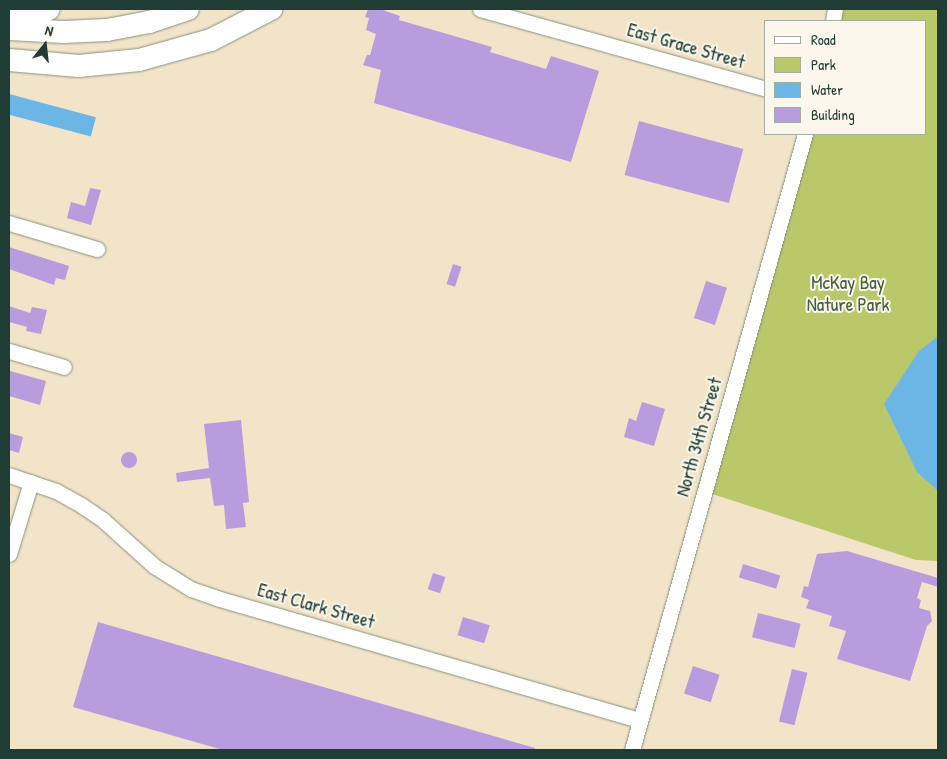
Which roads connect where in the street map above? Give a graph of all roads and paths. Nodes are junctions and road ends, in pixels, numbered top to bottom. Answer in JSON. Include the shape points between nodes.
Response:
{"nodes":[{"id":1,"x":48,"y":9,"type":"edge"},
{"id":2,"x":188,"y":9,"type":"edge"},
{"id":3,"x":271,"y":9,"type":"edge"},
{"id":4,"x":480,"y":9,"type":"edge"},
{"id":5,"x":9,"y":20,"type":"edge"},
{"id":6,"x":9,"y":29,"type":"edge"},
{"id":7,"x":9,"y":60,"type":"edge"},
{"id":8,"x":764,"y":88,"type":"edge"},
{"id":9,"x":805,"y":135,"type":"edge"},
{"id":10,"x":9,"y":223,"type":"edge"},
{"id":11,"x":97,"y":249,"type":"dead end"},
{"id":12,"x":9,"y":351,"type":"edge"},
{"id":13,"x":64,"y":367,"type":"dead end"},
{"id":14,"x":9,"y":475,"type":"edge"},
{"id":15,"x":31,"y":482,"type":"junction"},
{"id":16,"x":9,"y":554,"type":"edge"},
{"id":17,"x":640,"y":720,"type":"junction"},
{"id":18,"x":632,"y":750,"type":"edge"}],
"edges":[{"from":1,"to":5,"type":"highway"},
{"from":2,"to":6,"type":"highway","via":[[149,22],[107,30]]},
{"from":3,"to":7,"type":"highway","via":[[211,40],[139,60],[79,66]]},
{"from":4,"to":8,"type":"street","name":"East Grace Street"},
{"from":9,"to":17,"type":"street","name":"North 34th Street"},
{"from":10,"to":11,"type":"street"},
{"from":12,"to":13,"type":"street"},
{"from":14,"to":15,"type":"street","name":"East Clark Street"},
{"from":15,"to":16,"type":"street"},
{"from":15,"to":17,"type":"street","name":"East Clark Street","via":[[81,505],[103,520],[154,566],[191,589]]},
{"from":17,"to":18,"type":"street","name":"North 34th Street"}]}
